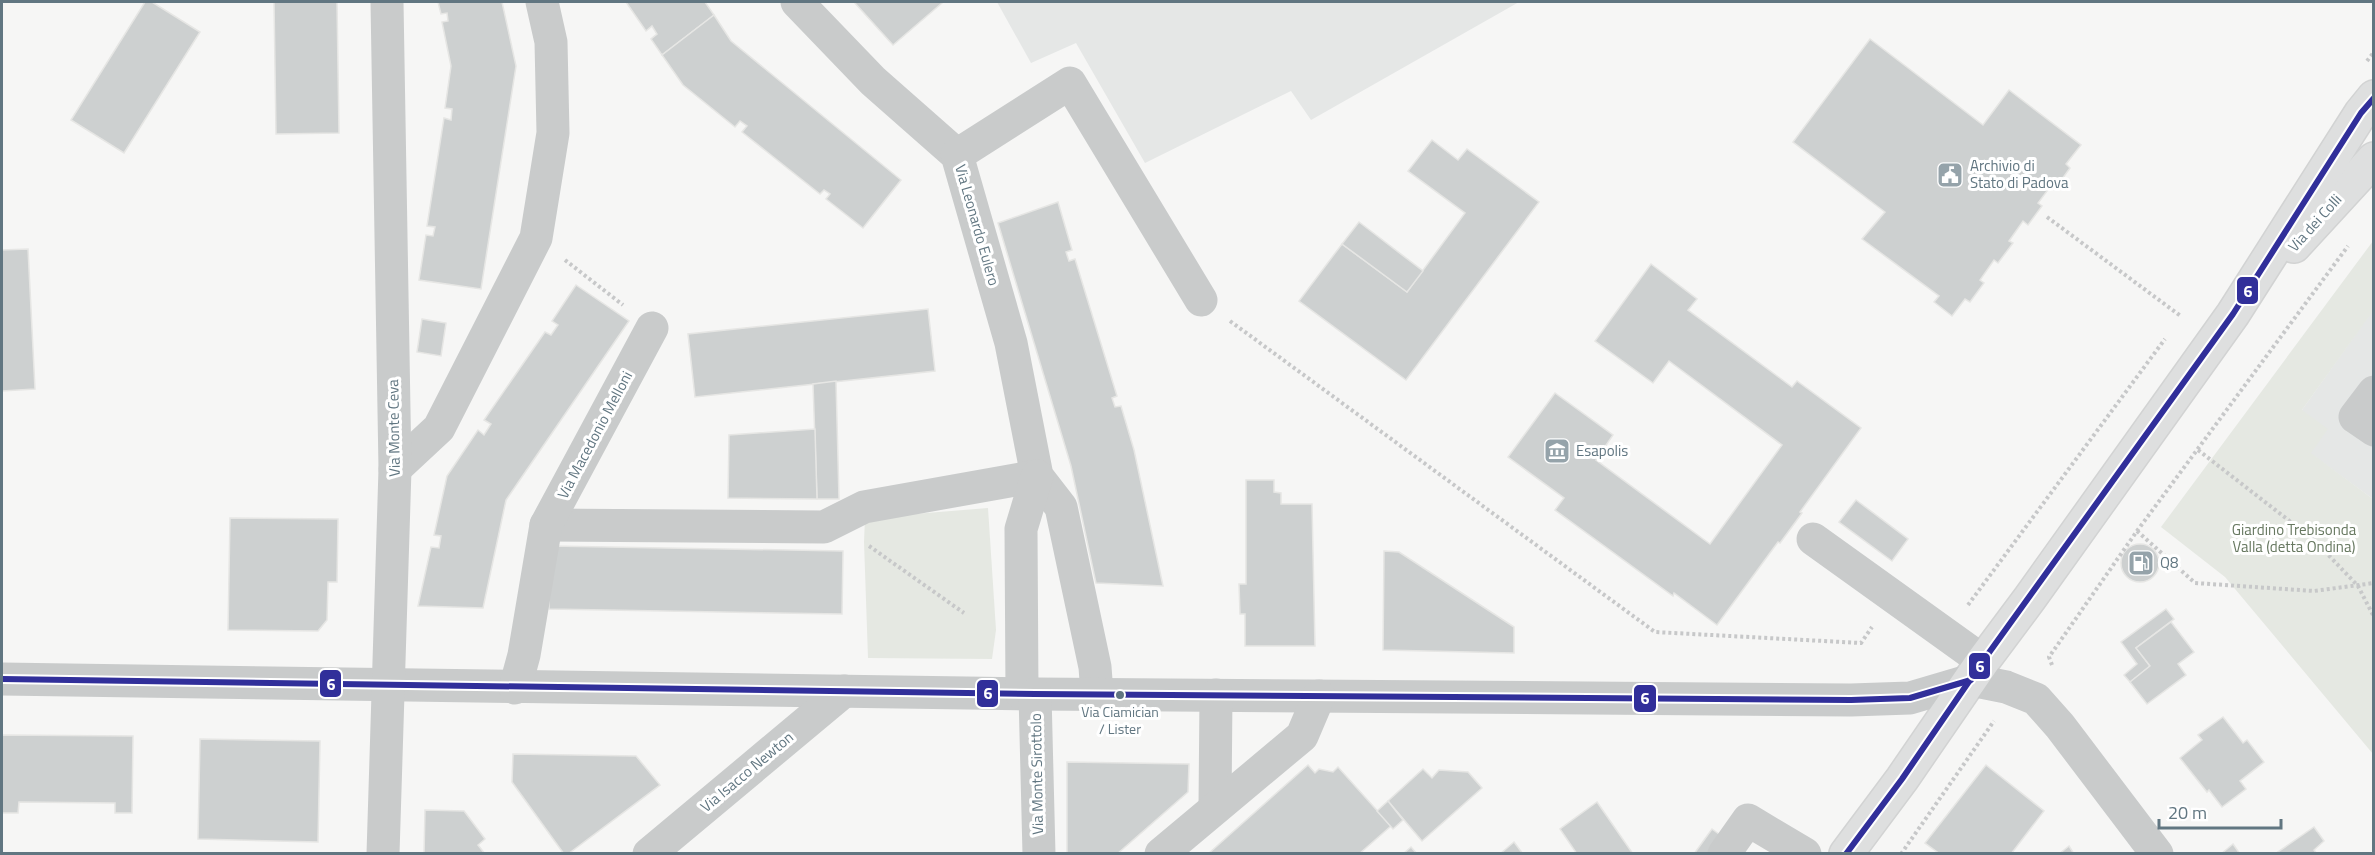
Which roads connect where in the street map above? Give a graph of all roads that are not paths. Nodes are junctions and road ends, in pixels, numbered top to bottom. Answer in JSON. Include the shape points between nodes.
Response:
{"nodes":[{"id":1,"x":387,"y":2,"type":"edge"},
{"id":2,"x":542,"y":2,"type":"edge"},
{"id":3,"x":797,"y":2,"type":"edge"},
{"id":4,"x":2367,"y":84,"type":"edge"},
{"id":5,"x":957,"y":155,"type":"junction"},
{"id":6,"x":2373,"y":159,"type":"edge"},
{"id":7,"x":1201,"y":300,"type":"road end"},
{"id":8,"x":2233,"y":314,"type":"junction"},
{"id":9,"x":652,"y":328,"type":"road end"},
{"id":10,"x":2373,"y":392,"type":"edge"},
{"id":11,"x":2373,"y":430,"type":"edge"},
{"id":12,"x":395,"y":469,"type":"junction"},
{"id":13,"x":1037,"y":476,"type":"junction"},
{"id":14,"x":546,"y":525,"type":"junction"},
{"id":15,"x":1814,"y":539,"type":"dead end"},
{"id":16,"x":1977,"y":670,"type":"junction"},
{"id":17,"x":2,"y":680,"type":"edge"},
{"id":18,"x":387,"y":685,"type":"junction"},
{"id":19,"x":515,"y":688,"type":"junction"},
{"id":20,"x":844,"y":691,"type":"junction"},
{"id":21,"x":1028,"y":694,"type":"junction"},
{"id":22,"x":1097,"y":694,"type":"junction"},
{"id":23,"x":1216,"y":695,"type":"junction"},
{"id":24,"x":1319,"y":696,"type":"junction"},
{"id":25,"x":1215,"y":807,"type":"junction"},
{"id":26,"x":383,"y":854,"type":"edge"},
{"id":27,"x":650,"y":854,"type":"edge"},
{"id":28,"x":1039,"y":854,"type":"edge"},
{"id":29,"x":1161,"y":854,"type":"edge"},
{"id":30,"x":1724,"y":854,"type":"edge"},
{"id":31,"x":1805,"y":854,"type":"edge"},
{"id":32,"x":1846,"y":854,"type":"edge"},
{"id":33,"x":2157,"y":854,"type":"edge"}],
"edges":[{"from":1,"to":12,"type":"street","name":"Via Monte Ceva"},
{"from":2,"to":12,"type":"street","via":[[551,42],[553,132],[536,238],[439,428]]},
{"from":3,"to":5,"type":"street","name":"Via Leonardo Eulero","via":[[873,81]]},
{"from":4,"to":8,"type":"main road","name":"Via dei Colli","via":[[2361,113]]},
{"from":5,"to":7,"type":"street","via":[[1070,83]]},
{"from":5,"to":13,"type":"street","name":"Via Leonardo Eulero","via":[[1011,343]]},
{"from":6,"to":8,"type":"main road","name":"Via dei Colli"},
{"from":8,"to":16,"type":"main road","name":"Via dei Colli"},
{"from":9,"to":14,"type":"street","name":"Via Macedonio Melloni"},
{"from":10,"to":11,"type":"street","via":[[2355,417]]},
{"from":12,"to":18,"type":"street","name":"Via Monte Ceva"},
{"from":13,"to":14,"type":"street","via":[[864,507],[824,527]]},
{"from":13,"to":21,"type":"street","name":"Via Leonardo Eulero","via":[[1021,528]]},
{"from":13,"to":22,"type":"street","name":"Via Leonardo Eulero","via":[[1061,507],[1095,667]]},
{"from":14,"to":19,"type":"street","name":"Via Macedonio Melloni"},
{"from":15,"to":16,"type":"street","via":[[1893,597]]},
{"from":16,"to":24,"type":"street","via":[[1910,698]]},
{"from":16,"to":32,"type":"main road","name":"Via dei Colli"},
{"from":16,"to":33,"type":"street","via":[[2036,699]]},
{"from":17,"to":18,"type":"street"},
{"from":18,"to":19,"type":"street"},
{"from":18,"to":26,"type":"street","name":"Via Monte Ceva"},
{"from":19,"to":20,"type":"street"},
{"from":20,"to":21,"type":"street"},
{"from":20,"to":27,"type":"street","name":"Via Isacco Newton"},
{"from":21,"to":22,"type":"street"},
{"from":21,"to":28,"type":"street","name":"Via Monte Sirottolo"},
{"from":22,"to":23,"type":"street"},
{"from":23,"to":24,"type":"street"},
{"from":23,"to":25,"type":"street"},
{"from":24,"to":25,"type":"street","via":[[1302,736]]},
{"from":25,"to":29,"type":"street"},
{"from":30,"to":31,"type":"street","via":[[1748,820]]}]}
